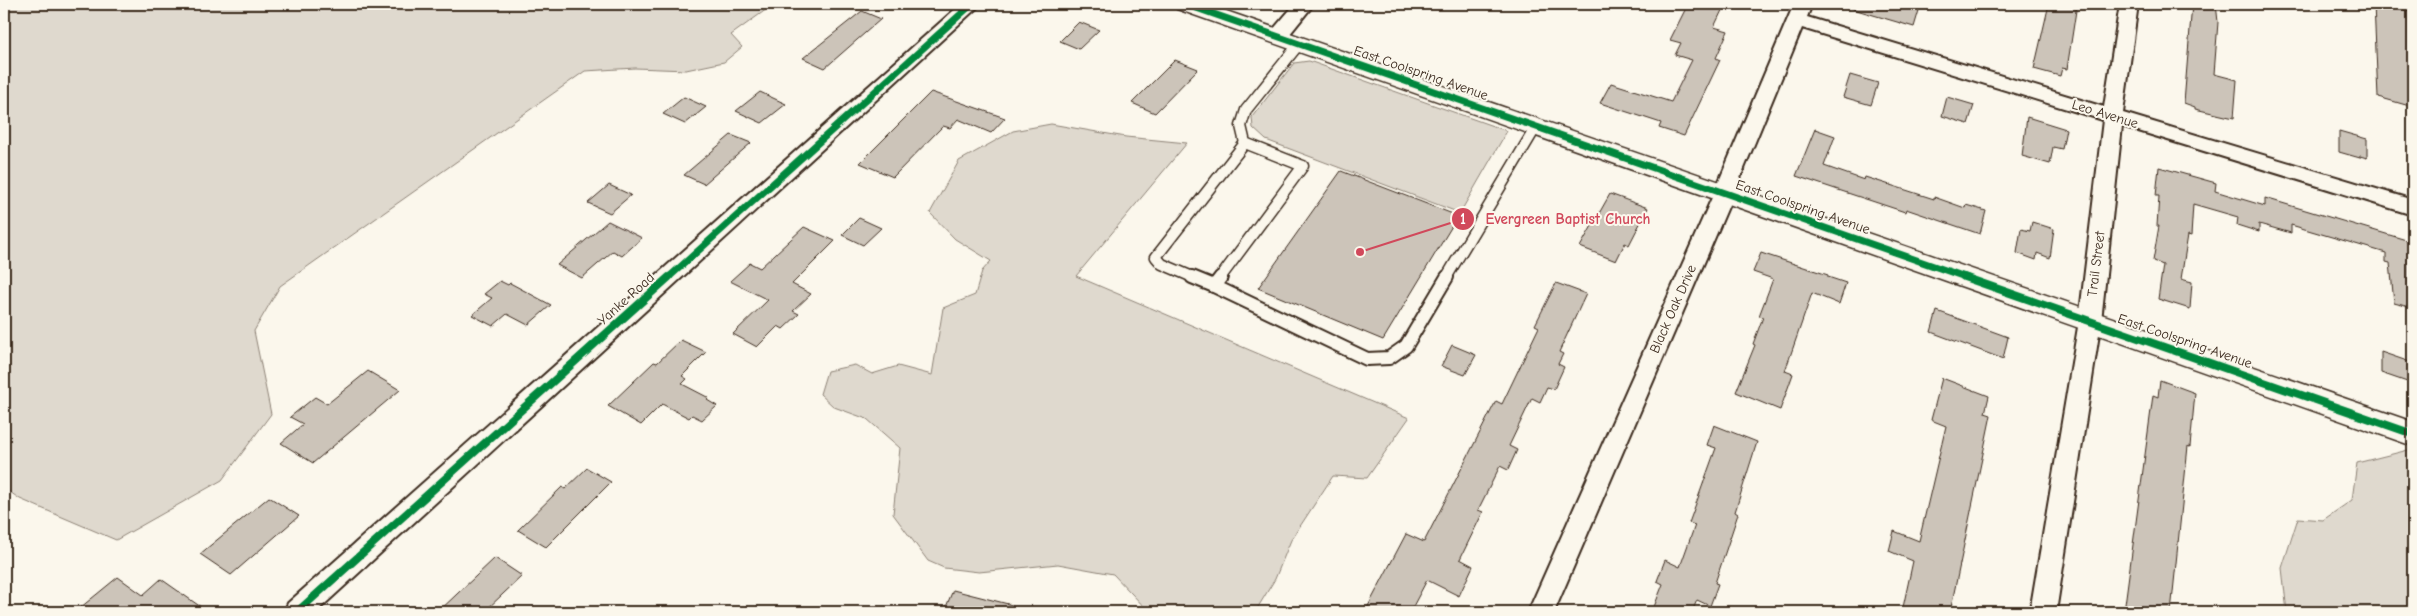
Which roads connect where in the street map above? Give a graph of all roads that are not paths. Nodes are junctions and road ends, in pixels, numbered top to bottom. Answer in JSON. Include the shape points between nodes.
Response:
{"nodes":[{"id":1,"x":972,"y":4,"type":"edge"},
{"id":2,"x":1185,"y":4,"type":"edge"},
{"id":3,"x":1305,"y":4,"type":"edge"},
{"id":4,"x":2129,"y":4,"type":"edge"},
{"id":5,"x":1799,"y":12,"type":"edge"},
{"id":6,"x":1288,"y":40,"type":"junction"},
{"id":7,"x":2113,"y":116,"type":"junction"},
{"id":8,"x":1536,"y":127,"type":"junction"},
{"id":9,"x":1246,"y":143,"type":"junction"},
{"id":10,"x":1724,"y":193,"type":"junction"},
{"id":11,"x":2413,"y":208,"type":"edge"},
{"id":12,"x":1214,"y":286,"type":"junction"},
{"id":13,"x":2090,"y":321,"type":"junction"},
{"id":14,"x":2413,"y":434,"type":"edge"},
{"id":15,"x":297,"y":612,"type":"edge"},
{"id":16,"x":1540,"y":612,"type":"edge"},
{"id":17,"x":2042,"y":612,"type":"edge"}],
"edges":[{"from":1,"to":15,"type":"street","name":"Yanke Road"},
{"from":2,"to":6,"type":"street","name":"East Coolspring Avenue"},
{"from":3,"to":6,"type":"street"},
{"from":4,"to":7,"type":"street","name":"Trail Street"},
{"from":5,"to":7,"type":"street","name":"Leo Avenue"},
{"from":5,"to":10,"type":"street","name":"Black Oak Drive"},
{"from":6,"to":8,"type":"street","name":"East Coolspring Avenue"},
{"from":6,"to":9,"type":"lane","via":[[1241,119]]},
{"from":7,"to":11,"type":"street","name":"Leo Avenue"},
{"from":7,"to":13,"type":"street","name":"Trail Street"},
{"from":8,"to":10,"type":"street","name":"East Coolspring Avenue"},
{"from":8,"to":12,"type":"lane","via":[[1406,346],[1389,358],[1367,358]]},
{"from":9,"to":12,"type":"lane","via":[[1303,166]]},
{"from":9,"to":12,"type":"lane","via":[[1156,256],[1162,264]]},
{"from":10,"to":13,"type":"street","name":"East Coolspring Avenue"},
{"from":10,"to":16,"type":"street","name":"Black Oak Drive"},
{"from":13,"to":14,"type":"street","name":"East Coolspring Avenue"},
{"from":13,"to":17,"type":"street","name":"Trail Street"}]}
